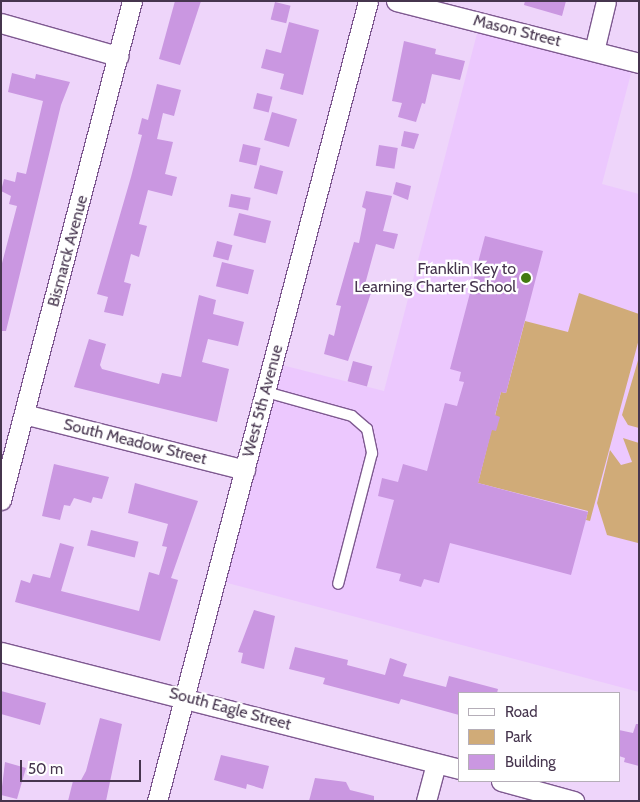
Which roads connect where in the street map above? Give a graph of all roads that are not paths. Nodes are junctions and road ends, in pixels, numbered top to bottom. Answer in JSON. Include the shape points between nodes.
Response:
{"nodes":[{"id":1,"x":132,"y":1,"type":"edge"},
{"id":2,"x":368,"y":1,"type":"edge"},
{"id":3,"x":396,"y":1,"type":"edge"},
{"id":4,"x":606,"y":1,"type":"edge"},
{"id":5,"x":1,"y":23,"type":"edge"},
{"id":6,"x":594,"y":51,"type":"junction"},
{"id":7,"x":118,"y":56,"type":"junction"},
{"id":8,"x":639,"y":63,"type":"edge"},
{"id":9,"x":266,"y":392,"type":"junction"},
{"id":10,"x":24,"y":414,"type":"junction"},
{"id":11,"x":245,"y":470,"type":"junction"},
{"id":12,"x":1,"y":500,"type":"edge"},
{"id":13,"x":338,"y":584,"type":"dead end"},
{"id":14,"x":1,"y":652,"type":"edge"},
{"id":15,"x":184,"y":697,"type":"junction"},
{"id":16,"x":436,"y":763,"type":"junction"},
{"id":17,"x":458,"y":769,"type":"edge"},
{"id":18,"x":505,"y":782,"type":"edge"},
{"id":19,"x":157,"y":801,"type":"edge"},
{"id":20,"x":426,"y":801,"type":"edge"},
{"id":21,"x":574,"y":801,"type":"edge"}],
"edges":[{"from":1,"to":7,"type":"street","name":"Bismarck Avenue"},
{"from":2,"to":9,"type":"street","name":"West 5th Avenue"},
{"from":3,"to":6,"type":"street","name":"Mason Street"},
{"from":4,"to":6,"type":"street"},
{"from":5,"to":7,"type":"street"},
{"from":6,"to":8,"type":"street","name":"Mason Street"},
{"from":7,"to":10,"type":"street","name":"Bismarck Avenue"},
{"from":9,"to":11,"type":"street","name":"West 5th Avenue"},
{"from":9,"to":13,"type":"lane","via":[[352,416],[368,429],[372,453]]},
{"from":10,"to":11,"type":"street","name":"South Meadow Street"},
{"from":10,"to":12,"type":"street","name":"Bismarck Avenue"},
{"from":11,"to":15,"type":"street","name":"West 5th Avenue"},
{"from":14,"to":15,"type":"street","name":"South Eagle Street"},
{"from":15,"to":16,"type":"street","name":"South Eagle Street"},
{"from":15,"to":19,"type":"street","name":"West 5th Avenue"},
{"from":16,"to":17,"type":"street","name":"South Eagle Street"},
{"from":16,"to":20,"type":"street"},
{"from":18,"to":21,"type":"street"}]}
